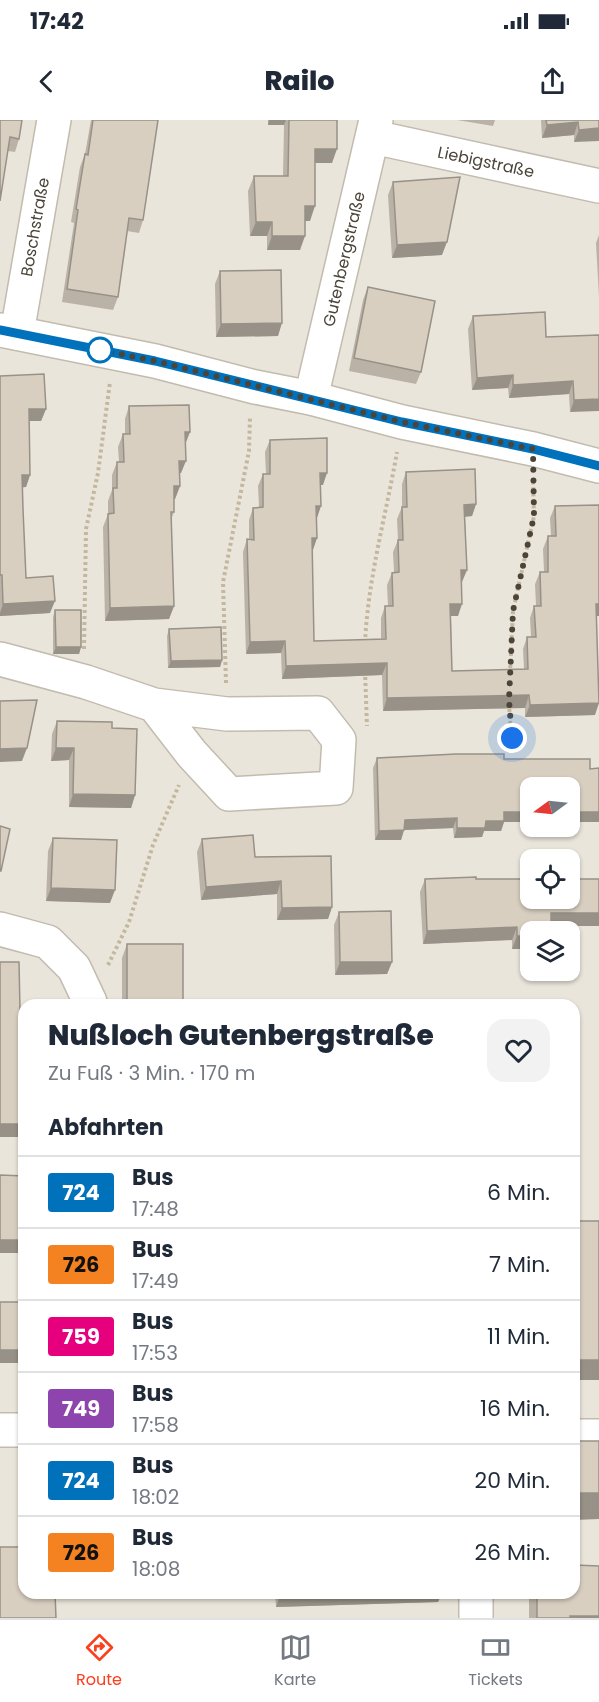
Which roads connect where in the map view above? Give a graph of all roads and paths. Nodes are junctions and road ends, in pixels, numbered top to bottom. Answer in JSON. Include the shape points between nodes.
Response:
{"nodes":[{"id":1,"x":54,"y":120,"type":"edge"},
{"id":2,"x":375,"y":129,"type":"edge"},
{"id":3,"x":599,"y":186,"type":"edge"},
{"id":4,"x":8,"y":332,"type":"edge"},
{"id":5,"x":115,"y":353,"type":"junction"},
{"id":6,"x":255,"y":387,"type":"junction"},
{"id":7,"x":311,"y":398,"type":"junction"},
{"id":8,"x":402,"y":422,"type":"junction"},
{"id":9,"x":533,"y":449,"type":"junction"},
{"id":10,"x":599,"y":466,"type":"edge"},
{"id":11,"x":84,"y":642,"type":"edge"},
{"id":12,"x":365,"y":645,"type":"edge"},
{"id":13,"x":225,"y":656,"type":"dead end"},
{"id":14,"x":0,"y":659,"type":"edge"},
{"id":15,"x":365,"y":666,"type":"edge"},
{"id":16,"x":510,"y":678,"type":"edge"},
{"id":17,"x":509,"y":700,"type":"edge"},
{"id":18,"x":154,"y":705,"type":"junction"},
{"id":19,"x":367,"y":728,"type":"dead end"},
{"id":20,"x":512,"y":738,"type":"dead end"},
{"id":21,"x":192,"y":754,"type":"junction"},
{"id":22,"x":0,"y":929,"type":"edge"},
{"id":23,"x":88,"y":999,"type":"edge"},
{"id":24,"x":92,"y":999,"type":"edge"},
{"id":25,"x":0,"y":1430,"type":"edge"},
{"id":26,"x":18,"y":1430,"type":"edge"},
{"id":27,"x":580,"y":1436,"type":"edge"},
{"id":28,"x":599,"y":1436,"type":"edge"},
{"id":29,"x":476,"y":1599,"type":"edge"},
{"id":30,"x":476,"y":1618,"type":"edge"}],
"edges":[{"from":1,"to":4,"type":"street","name":"Boschstraße"},
{"from":2,"to":3,"type":"street","name":"Liebigstraße"},
{"from":2,"to":7,"type":"street","name":"Gutenbergstraße"},
{"from":4,"to":5,"type":"street"},
{"from":5,"to":6,"type":"street"},
{"from":5,"to":11,"type":"path","via":[[86,529]]},
{"from":6,"to":7,"type":"street"},
{"from":6,"to":13,"type":"path","via":[[249,451],[223,582]]},
{"from":7,"to":8,"type":"street"},
{"from":8,"to":9,"type":"street"},
{"from":8,"to":12,"type":"path","via":[[376,555]]},
{"from":9,"to":10,"type":"street"},
{"from":9,"to":16,"type":"path","via":[[534,516],[513,611]]},
{"from":14,"to":18,"type":"street"},
{"from":15,"to":19,"type":"path"},
{"from":17,"to":20,"type":"path"},
{"from":18,"to":21,"type":"street"},
{"from":18,"to":21,"type":"street","via":[[227,714],[318,713],[339,740],[336,788],[229,794]]},
{"from":21,"to":24,"type":"path","via":[[153,845],[129,922]]},
{"from":22,"to":23,"type":"street","via":[[48,942],[74,968]]},
{"from":25,"to":26,"type":"street"},
{"from":27,"to":28,"type":"street"},
{"from":29,"to":30,"type":"street"}]}
